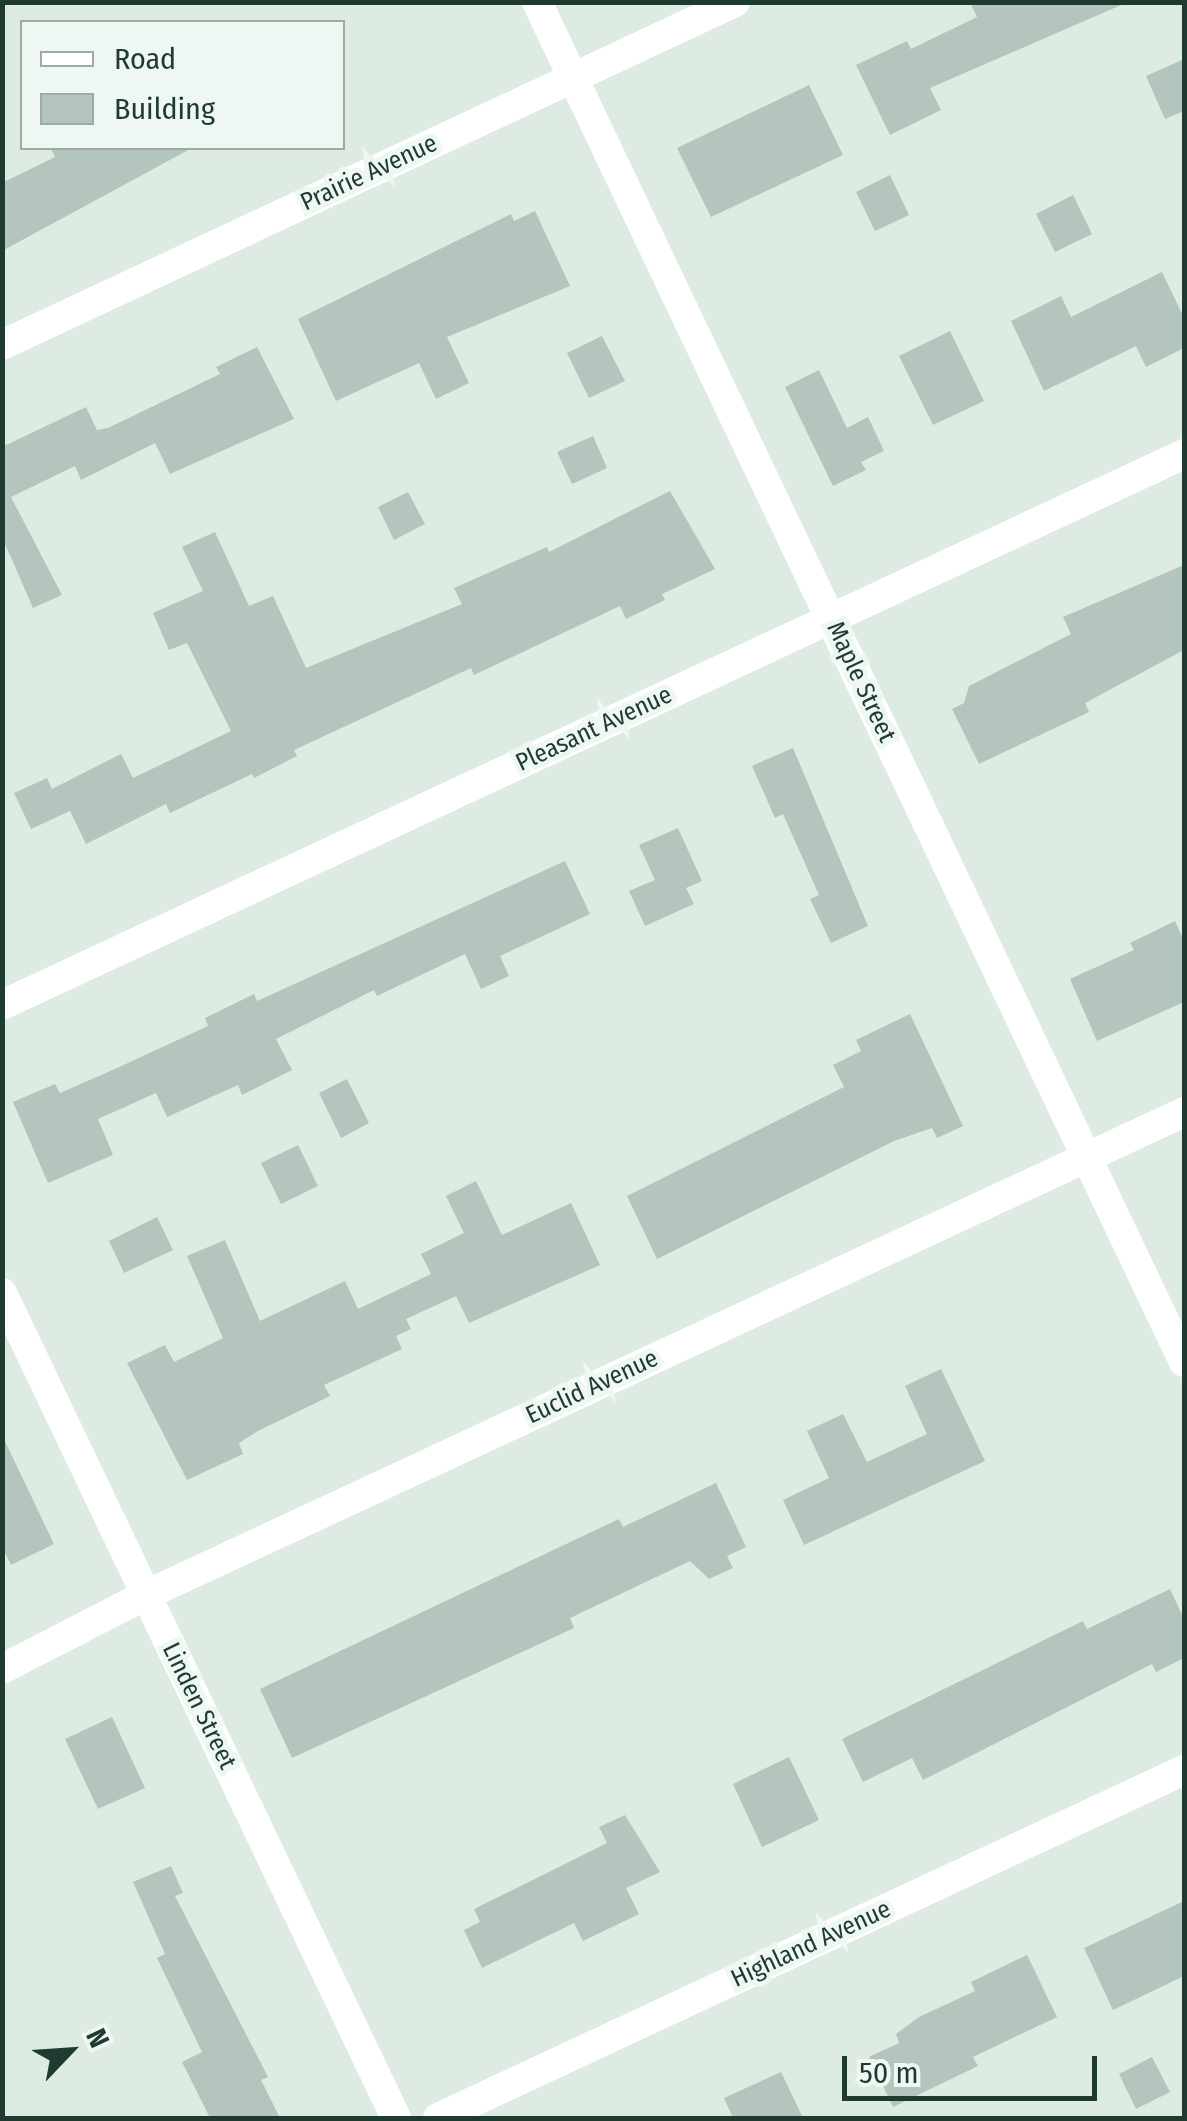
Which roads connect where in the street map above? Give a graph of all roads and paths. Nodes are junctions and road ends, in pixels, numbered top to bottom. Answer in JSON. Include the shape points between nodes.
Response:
{"nodes":[{"id":1,"x":537,"y":2,"type":"edge"},
{"id":2,"x":735,"y":2,"type":"edge"},
{"id":3,"x":573,"y":78,"type":"junction"},
{"id":4,"x":2,"y":344,"type":"edge"},
{"id":5,"x":1184,"y":454,"type":"edge"},
{"id":6,"x":831,"y":619,"type":"junction"},
{"id":7,"x":2,"y":1005,"type":"edge"},
{"id":8,"x":1184,"y":1112,"type":"edge"},
{"id":9,"x":1087,"y":1157,"type":"junction"},
{"id":10,"x":2,"y":1293,"type":"edge"},
{"id":11,"x":1184,"y":1362,"type":"edge"},
{"id":12,"x":146,"y":1595,"type":"junction"},
{"id":13,"x":2,"y":1668,"type":"edge"},
{"id":14,"x":1184,"y":1770,"type":"edge"},
{"id":15,"x":396,"y":2118,"type":"edge"},
{"id":16,"x":438,"y":2118,"type":"edge"}],
"edges":[{"from":1,"to":3,"type":"street","name":"Maple Street"},
{"from":2,"to":3,"type":"street","name":"Prairie Avenue"},
{"from":3,"to":4,"type":"street","name":"Prairie Avenue"},
{"from":3,"to":6,"type":"street","name":"Maple Street"},
{"from":5,"to":6,"type":"street","name":"Pleasant Avenue"},
{"from":6,"to":7,"type":"street","name":"Pleasant Avenue"},
{"from":6,"to":9,"type":"street","name":"Maple Street"},
{"from":8,"to":9,"type":"street","name":"Euclid Avenue"},
{"from":9,"to":11,"type":"street","name":"Maple Street"},
{"from":9,"to":12,"type":"street","name":"Euclid Avenue"},
{"from":10,"to":12,"type":"street","name":"Linden Street"},
{"from":12,"to":13,"type":"street","name":"Euclid Avenue"},
{"from":12,"to":15,"type":"street","name":"Linden Street"},
{"from":14,"to":16,"type":"street","name":"Highland Avenue"}]}
